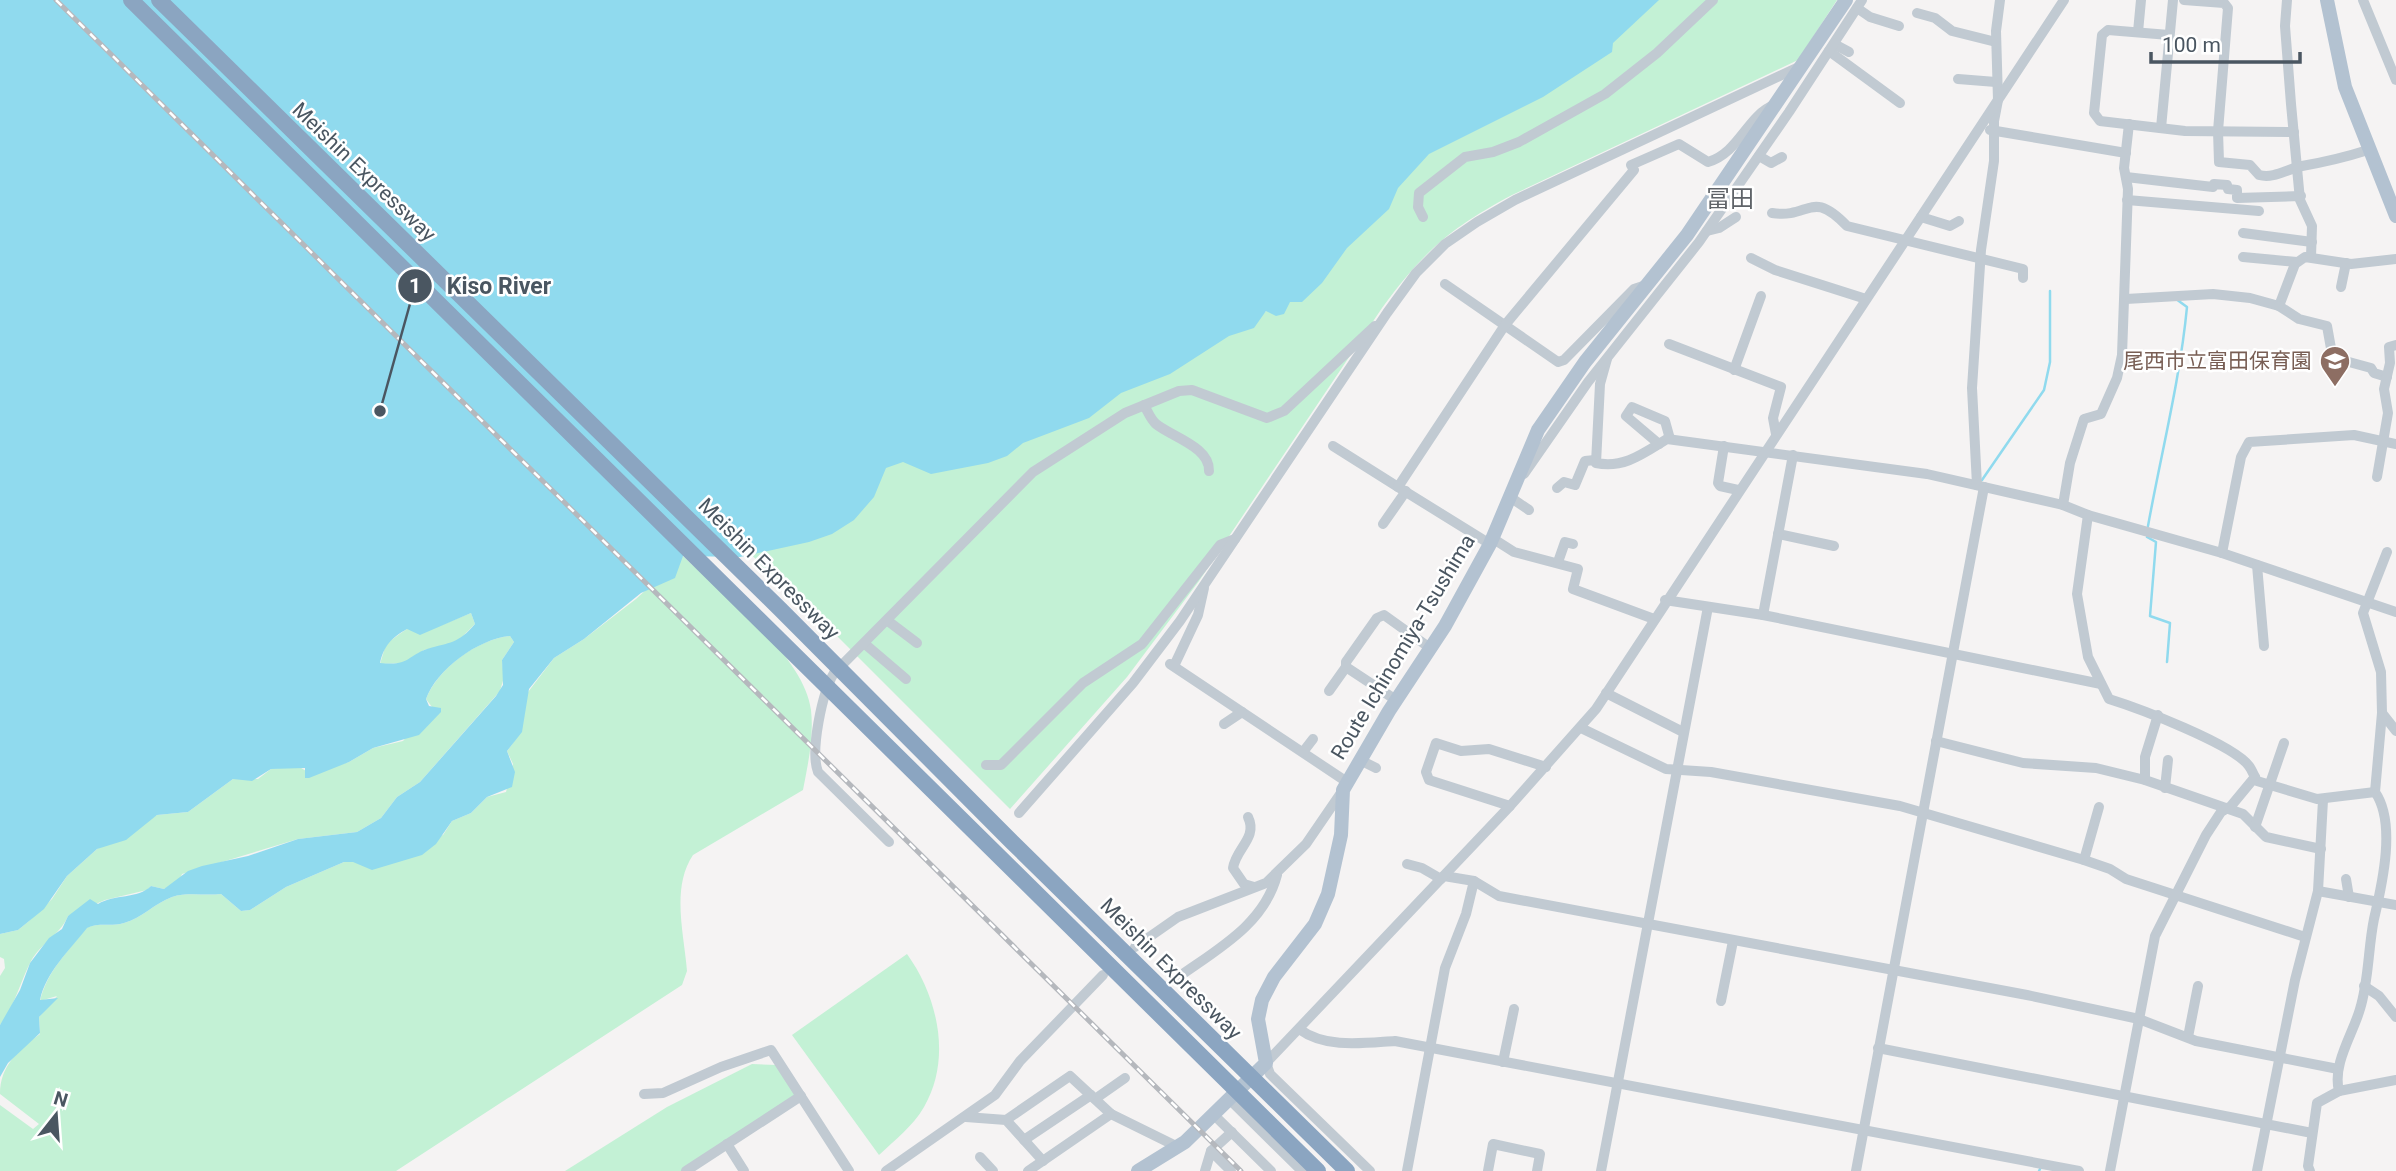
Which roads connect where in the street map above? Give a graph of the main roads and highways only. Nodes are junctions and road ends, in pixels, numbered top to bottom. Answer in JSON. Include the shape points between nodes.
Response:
{"nodes":[{"id":1,"x":131,"y":0,"type":"edge"},
{"id":2,"x":159,"y":0,"type":"edge"},
{"id":3,"x":2327,"y":0,"type":"edge"},
{"id":4,"x":1855,"y":3,"type":"edge"},
{"id":5,"x":2396,"y":216,"type":"edge"},
{"id":6,"x":1138,"y":1171,"type":"edge"},
{"id":7,"x":1318,"y":1171,"type":"edge"},
{"id":8,"x":1347,"y":1171,"type":"edge"}],
"edges":[{"from":1,"to":7,"type":"highway","name":"Meishin Expressway"},
{"from":2,"to":8,"type":"highway","name":"Meishin Expressway"},
{"from":3,"to":5,"type":"main road","via":[[2345,87]]},
{"from":4,"to":6,"type":"main road","name":"Route Ichinomiya-Tsushima","via":[[1804,65],[1687,235],[1538,430],[1519,499],[1345,786],[1341,835],[1328,894],[1315,924],[1262,1000],[1258,1019],[1266,1063],[1178,1147]]}]}
